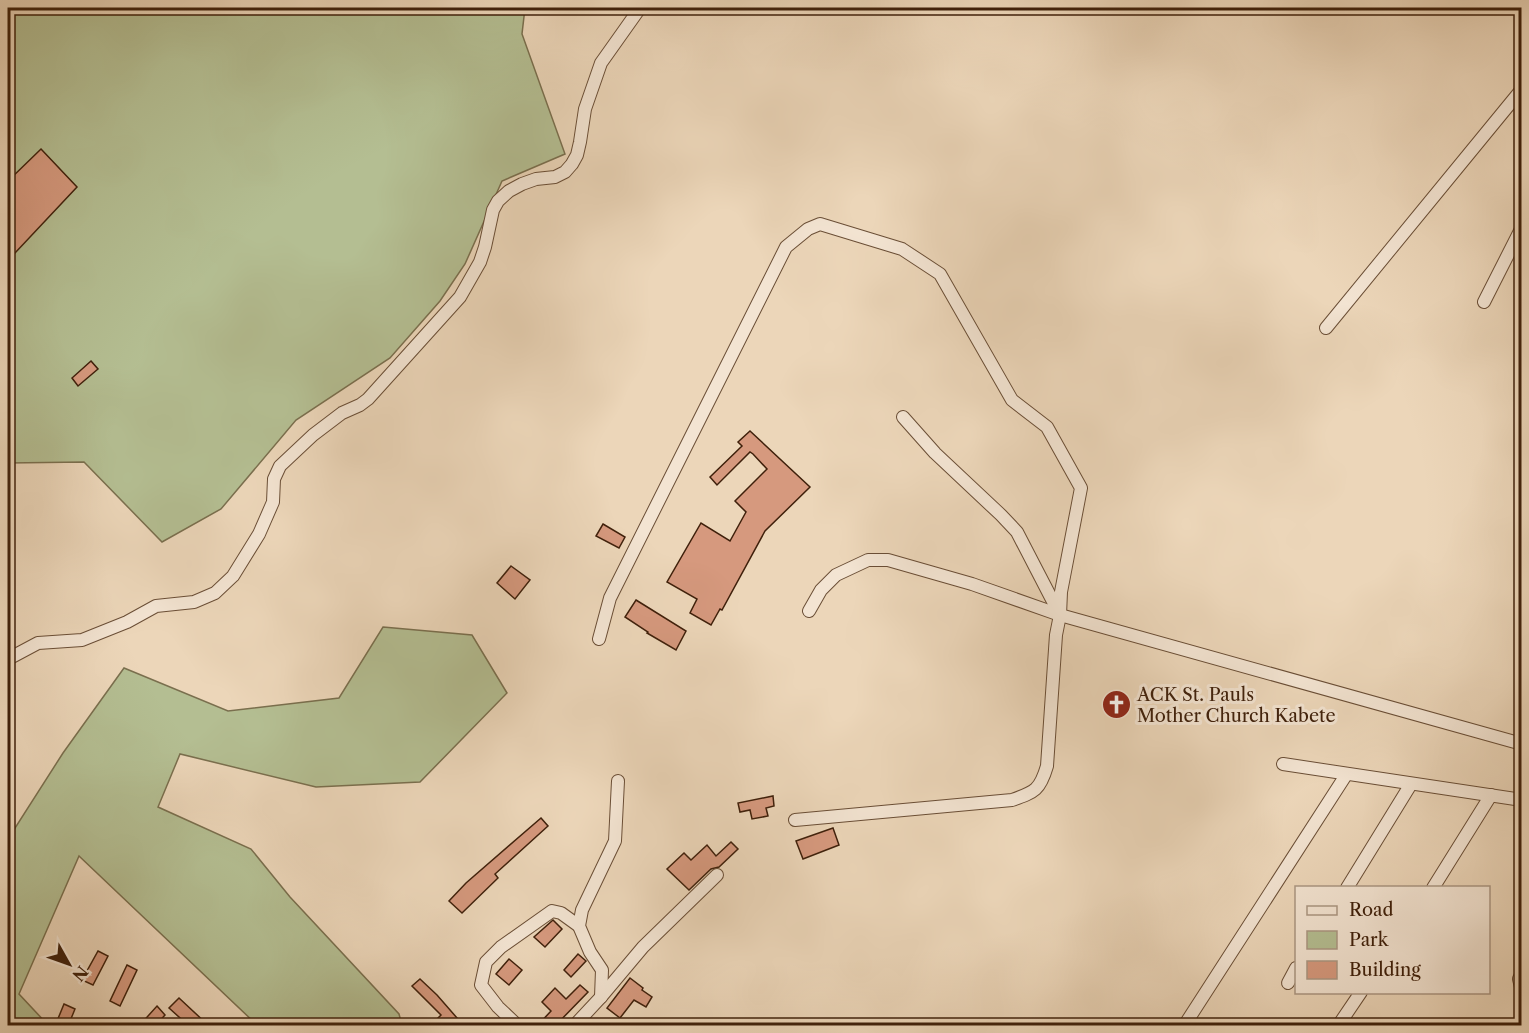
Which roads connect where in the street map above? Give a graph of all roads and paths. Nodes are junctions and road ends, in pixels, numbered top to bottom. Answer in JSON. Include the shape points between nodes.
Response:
{"nodes":[{"id":1,"x":640,"y":8,"type":"edge"},
{"id":2,"x":1521,"y":89,"type":"edge"},
{"id":3,"x":1521,"y":227,"type":"edge"},
{"id":4,"x":1484,"y":302,"type":"dead end"},
{"id":5,"x":1326,"y":328,"type":"dead end"},
{"id":6,"x":903,"y":417,"type":"dead end"},
{"id":7,"x":809,"y":611,"type":"dead end"},
{"id":8,"x":1060,"y":615,"type":"junction"},
{"id":9,"x":599,"y":639,"type":"dead end"},
{"id":10,"x":8,"y":659,"type":"edge"},
{"id":11,"x":1521,"y":744,"type":"edge"},
{"id":12,"x":1282,"y":764,"type":"dead end"},
{"id":13,"x":1346,"y":775,"type":"junction"},
{"id":14,"x":618,"y":781,"type":"dead end"},
{"id":15,"x":1411,"y":784,"type":"junction"},
{"id":16,"x":1491,"y":795,"type":"junction"},
{"id":17,"x":1521,"y":800,"type":"edge"},
{"id":18,"x":795,"y":820,"type":"dead end"},
{"id":19,"x":717,"y":875,"type":"dead end"},
{"id":20,"x":1348,"y":886,"type":"edge"},
{"id":21,"x":1434,"y":886,"type":"edge"},
{"id":22,"x":579,"y":926,"type":"junction"},
{"id":23,"x":1295,"y":970,"type":"edge"},
{"id":24,"x":1521,"y":973,"type":"edge"},
{"id":25,"x":1288,"y":983,"type":"dead end"},
{"id":26,"x":1521,"y":991,"type":"edge"},
{"id":27,"x":1360,"y":994,"type":"edge"},
{"id":28,"x":601,"y":997,"type":"junction"},
{"id":29,"x":518,"y":1026,"type":"edge"},
{"id":30,"x":574,"y":1026,"type":"edge"},
{"id":31,"x":1184,"y":1026,"type":"edge"},
{"id":32,"x":1338,"y":1026,"type":"edge"}],
"edges":[{"from":1,"to":10,"type":"street","via":[[601,63],[572,164],[555,177],[529,181],[502,196],[493,210],[480,262],[460,297],[368,399],[313,435],[280,466],[274,479],[273,502],[259,534],[227,584],[207,598],[156,606],[82,640],[38,643]]},
{"from":2,"to":5,"type":"street"},
{"from":3,"to":4,"type":"street"},
{"from":6,"to":8,"type":"street","via":[[1017,532]]},
{"from":7,"to":8,"type":"street","via":[[836,575],[868,560],[888,560]]},
{"from":8,"to":9,"type":"street","via":[[1081,488],[1047,427],[1012,400],[940,274],[902,249],[820,224],[786,247],[610,598]]},
{"from":8,"to":11,"type":"street"},
{"from":8,"to":18,"type":"street","via":[[1047,766],[1042,783],[1032,793],[1012,800]]},
{"from":12,"to":13,"type":"street"},
{"from":13,"to":15,"type":"street"},
{"from":13,"to":31,"type":"street"},
{"from":14,"to":22,"type":"street","via":[[615,841],[582,910]]},
{"from":15,"to":16,"type":"street"},
{"from":15,"to":20,"type":"street"},
{"from":16,"to":17,"type":"street"},
{"from":16,"to":21,"type":"street"},
{"from":19,"to":28,"type":"street","via":[[643,947]]},
{"from":22,"to":28,"type":"street","via":[[602,970]]},
{"from":22,"to":29,"type":"street","via":[[552,911],[486,962],[481,985]]},
{"from":23,"to":25,"type":"street"},
{"from":24,"to":26,"type":"street"},
{"from":27,"to":32,"type":"street"},
{"from":28,"to":30,"type":"street"}]}
